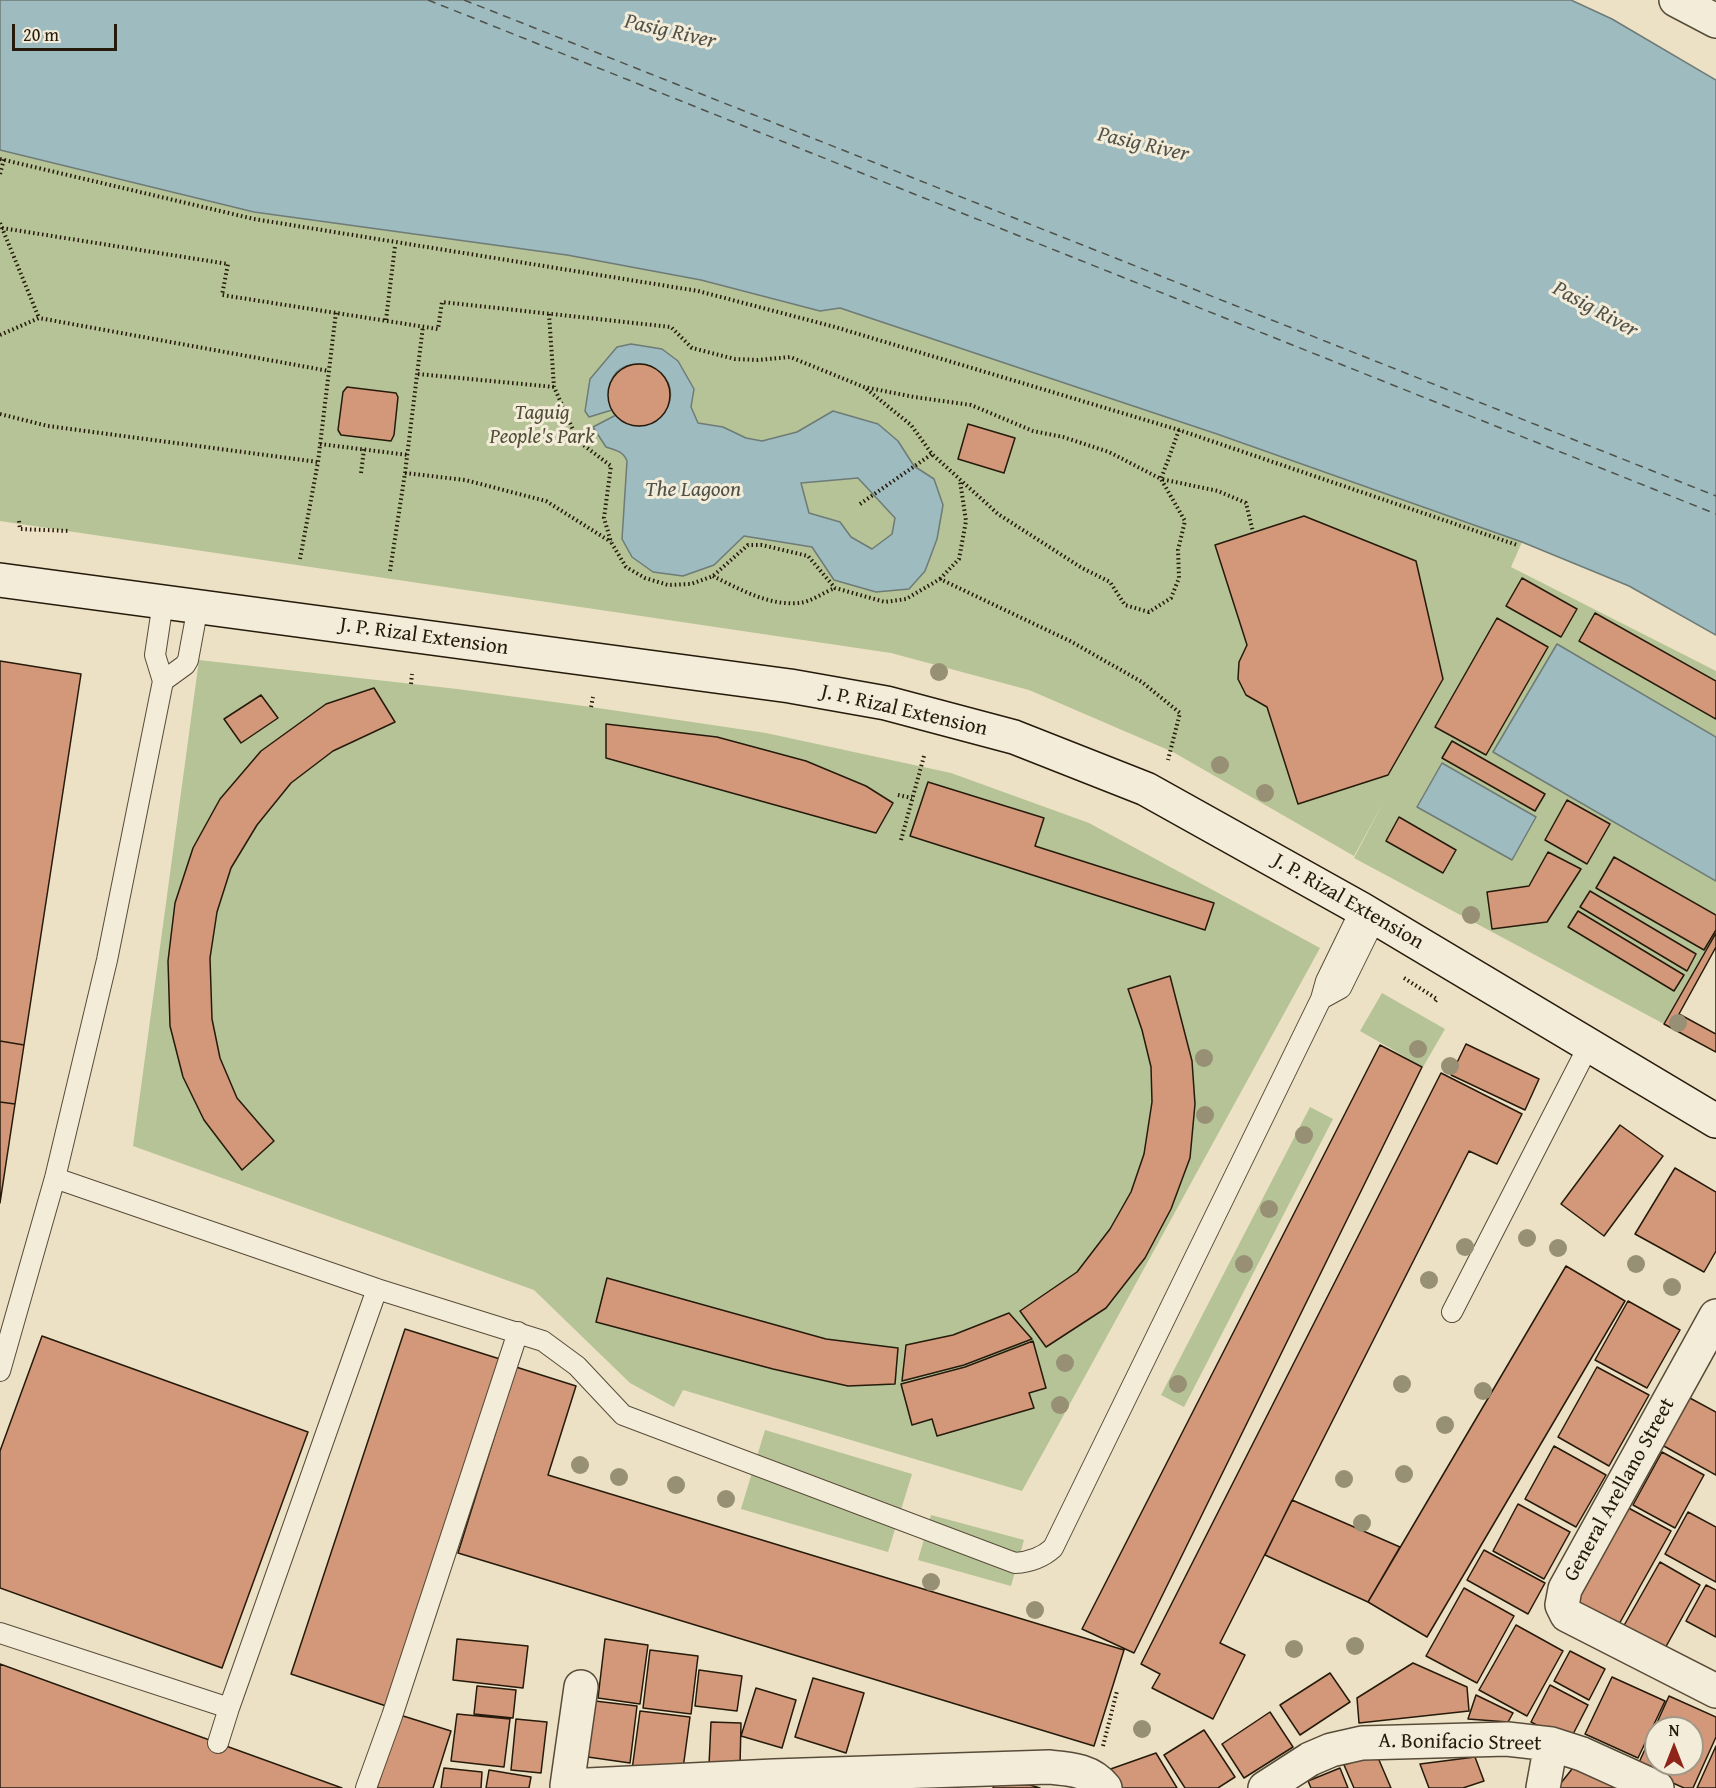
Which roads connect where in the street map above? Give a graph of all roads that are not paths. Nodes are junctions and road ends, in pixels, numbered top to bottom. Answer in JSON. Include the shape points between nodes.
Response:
{"nodes":[{"id":1,"x":1676,"y":0,"type":"edge"},
{"id":2,"x":1716,"y":21,"type":"edge"},
{"id":3,"x":0,"y":580,"type":"edge"},
{"id":4,"x":163,"y":602,"type":"junction"},
{"id":5,"x":198,"y":606,"type":"junction"},
{"id":6,"x":163,"y":681,"type":"junction"},
{"id":7,"x":1368,"y":913,"type":"junction"},
{"id":8,"x":1589,"y":1045,"type":"junction"},
{"id":9,"x":1716,"y":1121,"type":"edge"},
{"id":10,"x":55,"y":1178,"type":"junction"},
{"id":11,"x":377,"y":1289,"type":"junction"},
{"id":12,"x":1452,"y":1312,"type":"dead end"},
{"id":13,"x":1716,"y":1316,"type":"edge"},
{"id":14,"x":518,"y":1332,"type":"junction"},
{"id":15,"x":0,"y":1371,"type":"edge"},
{"id":16,"x":0,"y":1634,"type":"edge"},
{"id":17,"x":581,"y":1687,"type":"dead end"},
{"id":18,"x":1716,"y":1691,"type":"edge"},
{"id":19,"x":229,"y":1708,"type":"junction"},
{"id":20,"x":218,"y":1743,"type":"dead end"},
{"id":21,"x":1551,"y":1744,"type":"junction"},
{"id":22,"x":1100,"y":1783,"type":"edge"},
{"id":23,"x":366,"y":1788,"type":"edge"},
{"id":24,"x":1265,"y":1788,"type":"edge"},
{"id":25,"x":1543,"y":1788,"type":"edge"},
{"id":26,"x":1657,"y":1788,"type":"edge"}],
"edges":[{"from":1,"to":2,"type":"main road"},
{"from":3,"to":4,"type":"main road","name":"J. P. Rizal Extension"},
{"from":4,"to":5,"type":"main road","name":"J. P. Rizal Extension"},
{"from":4,"to":6,"type":"lane","via":[[155,655]]},
{"from":5,"to":6,"type":"lane","via":[[188,660]]},
{"from":5,"to":7,"type":"main road","name":"J. P. Rizal Extension","via":[[790,686],[886,703],[1014,736],[1146,789]]},
{"from":6,"to":10,"type":"lane","via":[[107,960]]},
{"from":7,"to":8,"type":"main road","name":"J. P. Rizal Extension"},
{"from":7,"to":14,"type":"lane","via":[[1326,981],[1321,999],[1053,1548],[1040,1557],[1015,1563],[623,1415],[577,1366],[543,1341]]},
{"from":8,"to":9,"type":"main road","name":"J. P. Rizal Extension"},
{"from":8,"to":12,"type":"lane"},
{"from":10,"to":11,"type":"lane"},
{"from":10,"to":15,"type":"lane"},
{"from":11,"to":14,"type":"lane"},
{"from":11,"to":19,"type":"lane"},
{"from":13,"to":18,"type":"main road","name":"General Arellano Street","via":[[1565,1589],[1562,1605],[1567,1616]]},
{"from":14,"to":23,"type":"lane"},
{"from":16,"to":19,"type":"lane"},
{"from":17,"to":22,"type":"main road","via":[[567,1786],[1049,1767],[1080,1771]]},
{"from":19,"to":20,"type":"lane"},
{"from":21,"to":24,"type":"main road","name":"A. Bonifacio Street","via":[[1507,1739],[1362,1743],[1310,1759]]},
{"from":21,"to":25,"type":"main road"},
{"from":21,"to":26,"type":"main road","name":"A. Bonifacio Street"}]}
